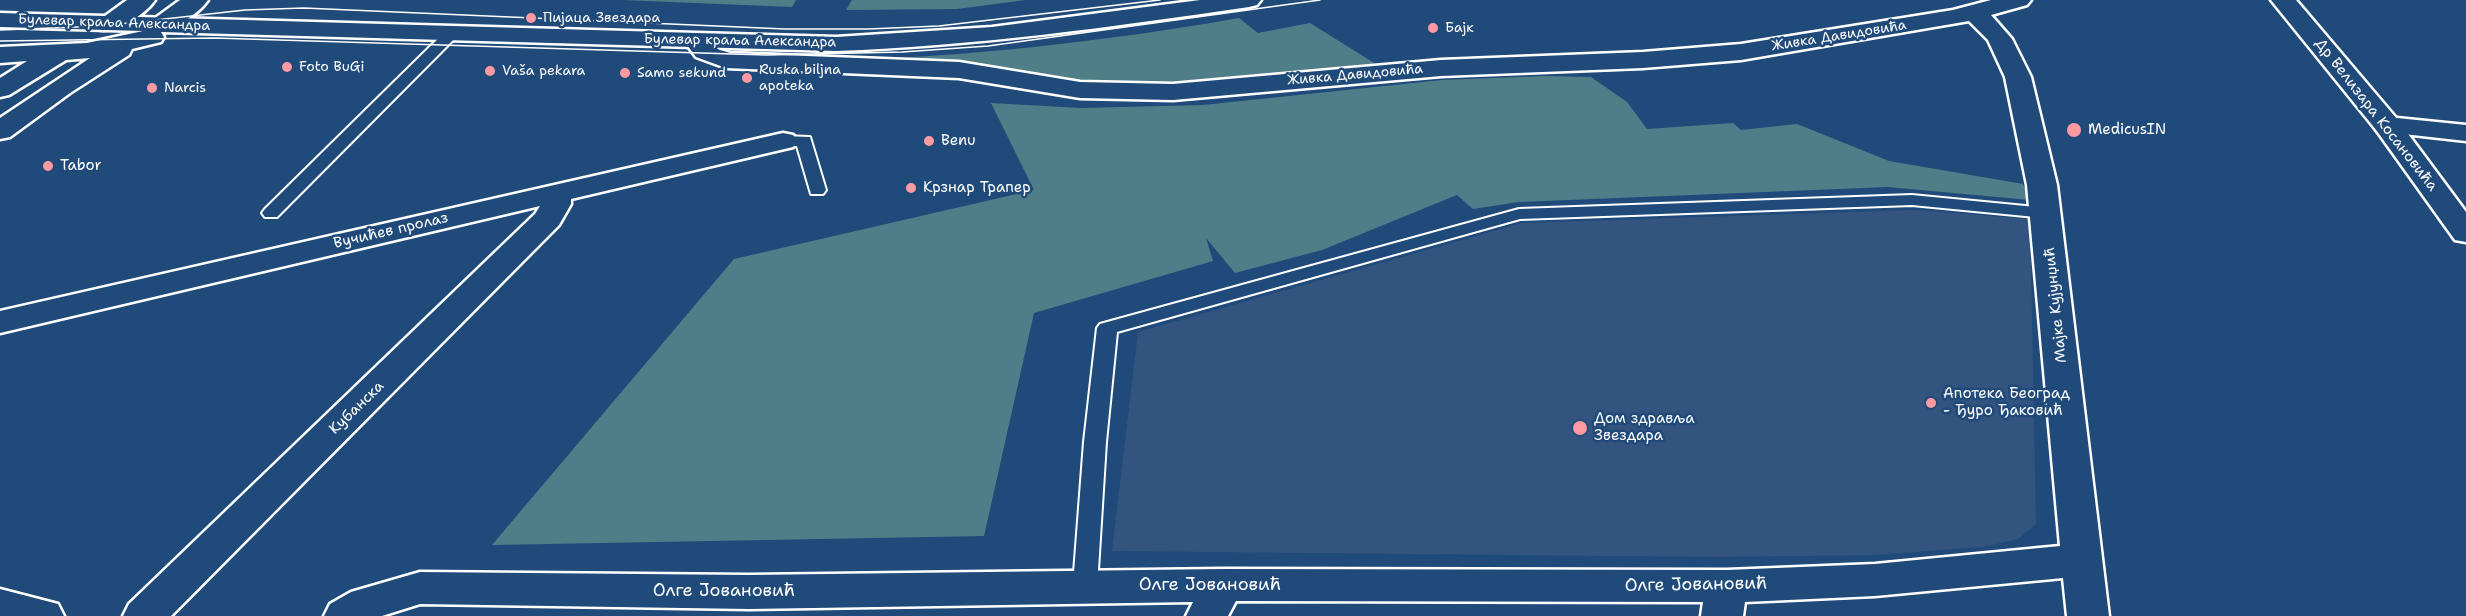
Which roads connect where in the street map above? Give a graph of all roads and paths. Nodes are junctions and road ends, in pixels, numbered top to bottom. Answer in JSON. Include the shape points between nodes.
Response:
{"nodes":[{"id":1,"x":143,"y":0,"type":"edge"},
{"id":2,"x":196,"y":0,"type":"edge"},
{"id":3,"x":1250,"y":0,"type":"edge"},
{"id":4,"x":2019,"y":0,"type":"edge"},
{"id":5,"x":2283,"y":0,"type":"edge"},
{"id":6,"x":1973,"y":12,"type":"junction"},
{"id":7,"x":0,"y":20,"type":"edge"},
{"id":8,"x":106,"y":24,"type":"junction"},
{"id":9,"x":159,"y":24,"type":"junction"},
{"id":10,"x":227,"y":26,"type":"junction"},
{"id":11,"x":452,"y":33,"type":"junction"},
{"id":12,"x":134,"y":41,"type":"junction"},
{"id":13,"x":696,"y":41,"type":"junction"},
{"id":14,"x":57,"y":53,"type":"junction"},
{"id":15,"x":0,"y":55,"type":"edge"},
{"id":16,"x":0,"y":89,"type":"edge"},
{"id":17,"x":2387,"y":125,"type":"junction"},
{"id":18,"x":0,"y":131,"type":"edge"},
{"id":19,"x":2466,"y":132,"type":"edge"},
{"id":20,"x":783,"y":141,"type":"joint"},
{"id":21,"x":817,"y":190,"type":"dead end"},
{"id":22,"x":556,"y":193,"type":"junction"},
{"id":23,"x":271,"y":213,"type":"dead end"},
{"id":24,"x":2046,"y":213,"type":"junction"},
{"id":25,"x":2466,"y":233,"type":"edge"},
{"id":26,"x":0,"y":322,"type":"edge"},
{"id":27,"x":2080,"y":560,"type":"junction"},
{"id":28,"x":1085,"y":586,"type":"junction"},
{"id":29,"x":1215,"y":600,"type":"edge"},
{"id":30,"x":1724,"y":601,"type":"edge"},
{"id":31,"x":739,"y":604,"type":"edge"},
{"id":32,"x":0,"y":606,"type":"edge"},
{"id":33,"x":43,"y":616,"type":"edge"},
{"id":34,"x":144,"y":616,"type":"edge"},
{"id":35,"x":345,"y":616,"type":"edge"},
{"id":36,"x":2088,"y":616,"type":"edge"}],
"edges":[{"from":1,"to":8,"type":"street"},
{"from":2,"to":9,"type":"street"},
{"from":3,"to":13,"type":"street","name":"Булевар краља Александра","via":[[943,40],[836,44]]},
{"from":4,"to":6,"type":"street","name":"Живка Давидовића"},
{"from":5,"to":17,"type":"street","name":"Др Велизара Косановића"},
{"from":6,"to":13,"type":"street","name":"Живка Давидовића","via":[[1741,52],[1441,68],[1135,93],[1080,90],[970,71],[726,60],[705,52]]},
{"from":6,"to":24,"type":"street","name":"Мајке Кујунџић","via":[[2000,39],[2018,77]]},
{"from":7,"to":8,"type":"street","name":"Булевар краља Александра"},
{"from":8,"to":9,"type":"street","name":"Булевар краља Александра"},
{"from":8,"to":14,"type":"street"},
{"from":9,"to":10,"type":"street","name":"Булевар краља Александра"},
{"from":9,"to":12,"type":"street"},
{"from":10,"to":11,"type":"street","name":"Булевар краља Александра"},
{"from":10,"to":12,"type":"street","name":"Булевар краља Александра"},
{"from":11,"to":13,"type":"street","name":"Булевар краља Александра"},
{"from":11,"to":23,"type":"lane"},
{"from":12,"to":14,"type":"street","name":"Булевар краља Александра"},
{"from":12,"to":18,"type":"street"},
{"from":14,"to":15,"type":"street","name":"Булевар краља Александра"},
{"from":14,"to":16,"type":"street"},
{"from":17,"to":19,"type":"street"},
{"from":17,"to":25,"type":"street","name":"Др Велизара Косановића"},
{"from":20,"to":21,"type":"lane","via":[[804,141]]},
{"from":20,"to":22,"type":"street","name":"Вучићев пролаз"},
{"from":22,"to":26,"type":"street","name":"Вучићев пролаз"},
{"from":22,"to":34,"type":"street","name":"Кубанска","via":[[556,204],[548,219]]},
{"from":24,"to":27,"type":"street","name":"Мајке Кујунџић"},
{"from":24,"to":28,"type":"lane","via":[[1912,200],[1519,214],[1107,328]]},
{"from":27,"to":30,"type":"street","name":"Олге Јовановић","via":[[1875,580]]},
{"from":27,"to":36,"type":"street","name":"Мајке Кујунџић"},
{"from":28,"to":29,"type":"street","name":"Олге Јовановић"},
{"from":28,"to":31,"type":"street","name":"Олге Јовановић"},
{"from":29,"to":30,"type":"street","name":"Олге Јовановић"},
{"from":31,"to":35,"type":"street","name":"Олге Јовановић","via":[[420,588],[366,604]]},
{"from":32,"to":33,"type":"street"}]}
